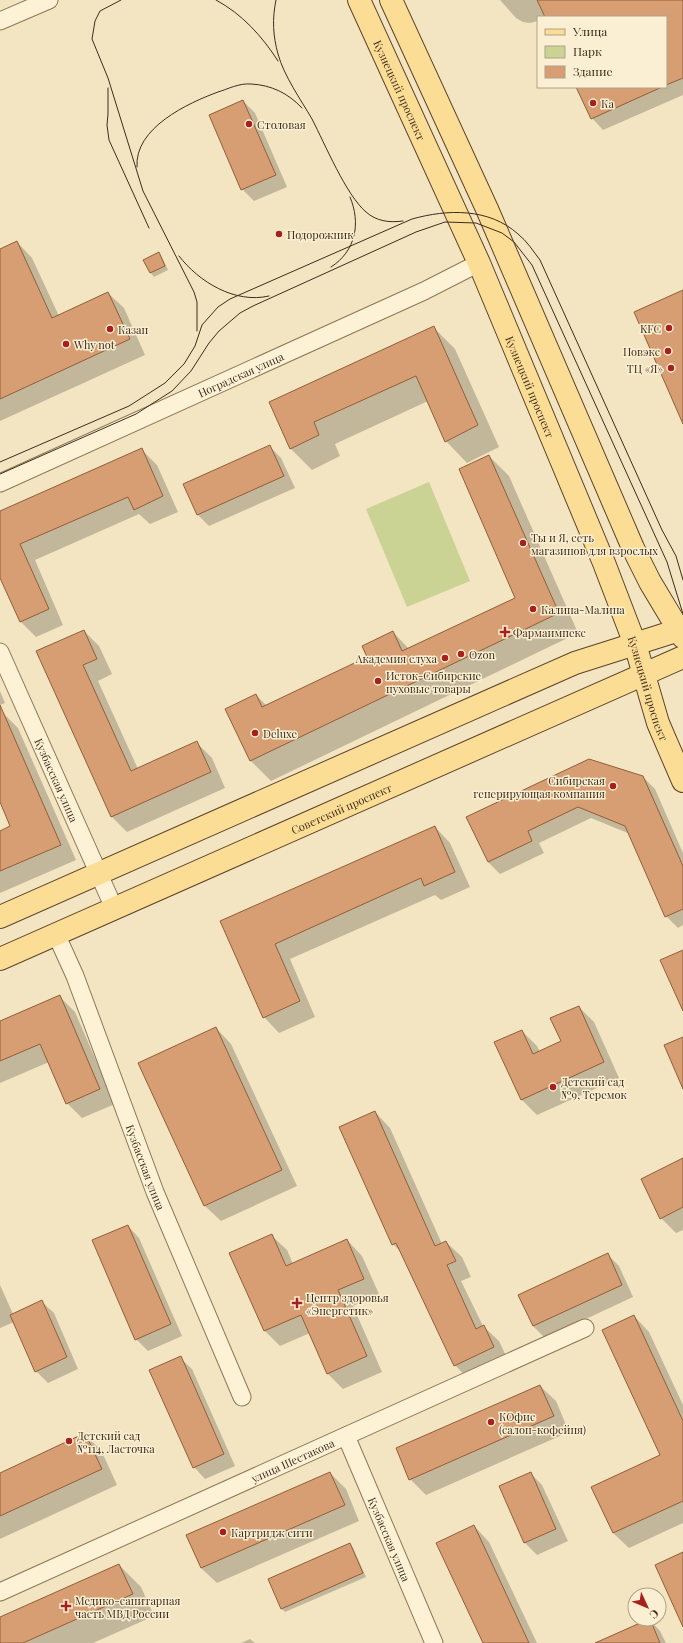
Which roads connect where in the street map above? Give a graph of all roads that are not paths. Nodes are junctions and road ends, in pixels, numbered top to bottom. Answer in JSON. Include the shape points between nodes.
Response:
{"nodes":[{"id":1,"x":49,"y":0,"type":"edge"},
{"id":2,"x":359,"y":0,"type":"edge"},
{"id":3,"x":391,"y":0,"type":"edge"},
{"id":4,"x":0,"y":21,"type":"edge"},
{"id":5,"x":479,"y":263,"type":"junction"},
{"id":6,"x":0,"y":483,"type":"edge"},
{"id":7,"x":681,"y":634,"type":"edge"},
{"id":8,"x":634,"y":644,"type":"junction"},
{"id":9,"x":0,"y":652,"type":"edge"},
{"id":10,"x":683,"y":657,"type":"edge"},
{"id":11,"x":645,"y":674,"type":"junction"},
{"id":12,"x":683,"y":781,"type":"edge"},
{"id":13,"x":98,"y":873,"type":"junction"},
{"id":14,"x":114,"y":908,"type":"junction"},
{"id":15,"x":0,"y":917,"type":"edge"},
{"id":16,"x":56,"y":934,"type":"junction"},
{"id":17,"x":0,"y":959,"type":"edge"},
{"id":18,"x":585,"y":1328,"type":"dead end"},
{"id":19,"x":242,"y":1397,"type":"dead end"},
{"id":20,"x":346,"y":1436,"type":"junction"},
{"id":21,"x":0,"y":1592,"type":"edge"},
{"id":22,"x":434,"y":1643,"type":"edge"}],
"edges":[{"from":1,"to":4,"type":"street"},
{"from":2,"to":5,"type":"main road","name":"Кузнецкий проспект"},
{"from":3,"to":7,"type":"main road","via":[[489,213],[633,548]]},
{"from":5,"to":6,"type":"street","name":"Ноградская улица","via":[[424,291]]},
{"from":5,"to":8,"type":"main road","name":"Кузнецкий проспект","via":[[618,597]]},
{"from":7,"to":8,"type":"main road"},
{"from":8,"to":11,"type":"main road","name":"Кузнецкий проспект"},
{"from":8,"to":13,"type":"main road","via":[[575,663]]},
{"from":9,"to":13,"type":"street","name":"Кузбасская улица"},
{"from":10,"to":11,"type":"main road","name":"Советский проспект"},
{"from":11,"to":12,"type":"main road","name":"Кузнецкий проспект","via":[[658,723]]},
{"from":11,"to":14,"type":"main road","name":"Советский проспект"},
{"from":13,"to":14,"type":"street","name":"Кузбасская улица"},
{"from":13,"to":15,"type":"main road"},
{"from":14,"to":16,"type":"main road","name":"Советский проспект"},
{"from":16,"to":17,"type":"main road","name":"Советский проспект"},
{"from":16,"to":19,"type":"street","name":"Кузбасская улица","via":[[75,976],[155,1192]]},
{"from":18,"to":20,"type":"street","name":"улица Шестакова"},
{"from":20,"to":21,"type":"street","name":"улица Шестакова"},
{"from":20,"to":22,"type":"street","name":"Кузбасская улица"}]}
